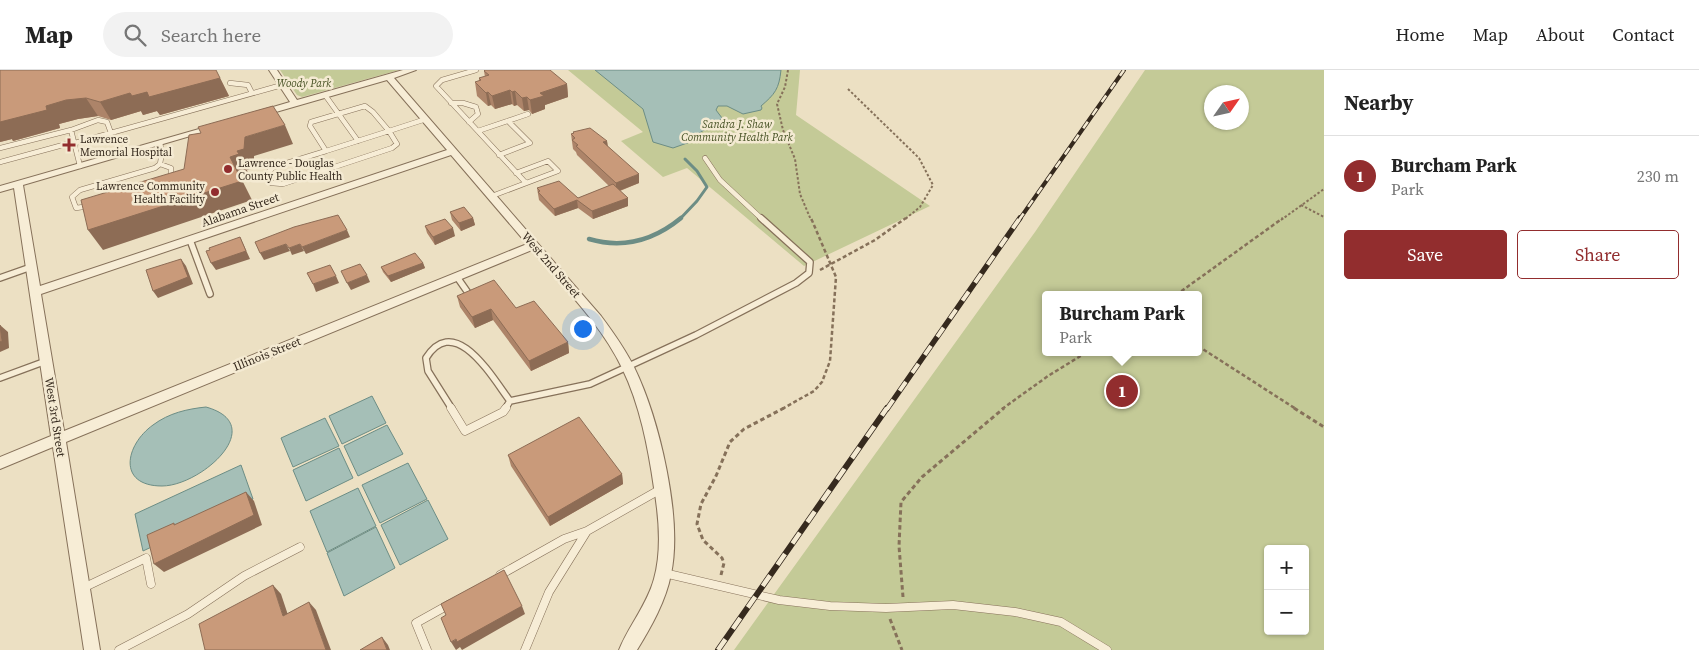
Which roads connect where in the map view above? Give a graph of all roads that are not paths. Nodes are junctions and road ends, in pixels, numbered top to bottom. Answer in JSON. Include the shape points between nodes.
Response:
{"nodes":[{"id":1,"x":273,"y":70,"type":"edge"},
{"id":2,"x":412,"y":70,"type":"edge"},
{"id":3,"x":476,"y":70,"type":"edge"},
{"id":4,"x":464,"y":72,"type":"edge"},
{"id":5,"x":389,"y":77,"type":"junction"},
{"id":6,"x":230,"y":83,"type":"dead end"},
{"id":7,"x":282,"y":85,"type":"junction"},
{"id":8,"x":252,"y":93,"type":"junction"},
{"id":9,"x":325,"y":95,"type":"junction"},
{"id":10,"x":451,"y":103,"type":"junction"},
{"id":11,"x":295,"y":104,"type":"junction"},
{"id":12,"x":338,"y":113,"type":"junction"},
{"id":13,"x":528,"y":114,"type":"edge"},
{"id":14,"x":250,"y":117,"type":"edge"},
{"id":15,"x":426,"y":119,"type":"junction"},
{"id":16,"x":508,"y":121,"type":"junction"},
{"id":17,"x":469,"y":122,"type":"junction"},
{"id":18,"x":223,"y":125,"type":"edge"},
{"id":19,"x":71,"y":130,"type":"junction"},
{"id":20,"x":388,"y":131,"type":"junction"},
{"id":21,"x":478,"y":131,"type":"junction"},
{"id":22,"x":111,"y":133,"type":"junction"},
{"id":23,"x":358,"y":141,"type":"junction"},
{"id":24,"x":74,"y":142,"type":"junction"},
{"id":25,"x":160,"y":143,"type":"junction"},
{"id":26,"x":0,"y":148,"type":"edge"},
{"id":27,"x":326,"y":151,"type":"junction"},
{"id":28,"x":453,"y":151,"type":"junction"},
{"id":29,"x":499,"y":155,"type":"junction"},
{"id":30,"x":705,"y":158,"type":"dead end"},
{"id":31,"x":0,"y":162,"type":"edge"},
{"id":32,"x":160,"y":164,"type":"junction"},
{"id":33,"x":80,"y":166,"type":"junction"},
{"id":34,"x":516,"y":173,"type":"junction"},
{"id":35,"x":165,"y":182,"type":"edge"},
{"id":36,"x":526,"y":183,"type":"junction"},
{"id":37,"x":18,"y":184,"type":"junction"},
{"id":38,"x":0,"y":189,"type":"edge"},
{"id":39,"x":492,"y":196,"type":"junction"},
{"id":40,"x":95,"y":204,"type":"edge"},
{"id":41,"x":190,"y":240,"type":"junction"},
{"id":42,"x":534,"y":246,"type":"junction"},
{"id":43,"x":31,"y":267,"type":"junction"},
{"id":44,"x":457,"y":277,"type":"junction"},
{"id":45,"x":0,"y":278,"type":"edge"},
{"id":46,"x":35,"y":292,"type":"junction"},
{"id":47,"x":210,"y":294,"type":"dead end"},
{"id":48,"x":470,"y":296,"type":"edge"},
{"id":49,"x":46,"y":361,"type":"junction"},
{"id":50,"x":628,"y":367,"type":"junction"},
{"id":51,"x":0,"y":378,"type":"edge"},
{"id":52,"x":510,"y":401,"type":"junction"},
{"id":53,"x":59,"y":439,"type":"junction"},
{"id":54,"x":0,"y":463,"type":"edge"},
{"id":55,"x":662,"y":488,"type":"junction"},
{"id":56,"x":587,"y":531,"type":"junction"},
{"id":57,"x":300,"y":547,"type":"dead end"},
{"id":58,"x":664,"y":573,"type":"junction"},
{"id":59,"x":490,"y":581,"type":"edge"},
{"id":60,"x":151,"y":584,"type":"dead end"},
{"id":61,"x":82,"y":588,"type":"junction"},
{"id":62,"x":457,"y":600,"type":"edge"},
{"id":63,"x":92,"y":650,"type":"edge"},
{"id":64,"x":119,"y":650,"type":"edge"},
{"id":65,"x":428,"y":650,"type":"edge"},
{"id":66,"x":525,"y":650,"type":"edge"},
{"id":67,"x":627,"y":650,"type":"edge"},
{"id":68,"x":1106,"y":650,"type":"edge"}],
"edges":[{"from":1,"to":7,"type":"street"},
{"from":2,"to":5,"type":"street"},
{"from":3,"to":4,"type":"lane"},
{"from":4,"to":10,"type":"lane","via":[[436,84]]},
{"from":5,"to":9,"type":"street"},
{"from":5,"to":15,"type":"street","name":"West 2nd Street"},
{"from":6,"to":8,"type":"lane","via":[[248,85]]},
{"from":7,"to":8,"type":"lane"},
{"from":7,"to":11,"type":"street"},
{"from":8,"to":22,"type":"lane"},
{"from":9,"to":11,"type":"street"},
{"from":9,"to":12,"type":"lane"},
{"from":10,"to":17,"type":"lane"},
{"from":10,"to":17,"type":"lane","via":[[476,107],[478,114]]},
{"from":11,"to":14,"type":"street"},
{"from":12,"to":20,"type":"lane","via":[[368,106]]},
{"from":12,"to":23,"type":"lane"},
{"from":12,"to":27,"type":"lane","via":[[310,124]]},
{"from":13,"to":16,"type":"lane"},
{"from":15,"to":20,"type":"lane"},
{"from":15,"to":28,"type":"street","name":"West 2nd Street"},
{"from":16,"to":21,"type":"lane"},
{"from":16,"to":29,"type":"lane","via":[[530,144]]},
{"from":17,"to":21,"type":"lane"},
{"from":18,"to":25,"type":"street"},
{"from":19,"to":22,"type":"lane","via":[[104,120]]},
{"from":19,"to":24,"type":"lane"},
{"from":19,"to":26,"type":"lane"},
{"from":20,"to":23,"type":"lane"},
{"from":20,"to":27,"type":"lane","via":[[397,144],[392,148],[279,185],[271,183],[266,174],[274,167]]},
{"from":21,"to":29,"type":"lane"},
{"from":22,"to":24,"type":"lane"},
{"from":23,"to":27,"type":"lane"},
{"from":24,"to":31,"type":"lane"},
{"from":24,"to":33,"type":"lane"},
{"from":25,"to":32,"type":"lane"},
{"from":25,"to":33,"type":"street"},
{"from":28,"to":39,"type":"street","name":"West 2nd Street"},
{"from":28,"to":41,"type":"street","name":"Alabama Street"},
{"from":29,"to":34,"type":"lane"},
{"from":30,"to":50,"type":"lane","via":[[720,180],[805,256],[811,267],[804,278]]},
{"from":32,"to":35,"type":"lane","via":[[171,168],[170,178]]},
{"from":32,"to":40,"type":"lane","via":[[80,190],[72,197],[76,208]]},
{"from":33,"to":37,"type":"street"},
{"from":34,"to":36,"type":"lane"},
{"from":34,"to":36,"type":"lane","via":[[548,161],[558,171]]},
{"from":36,"to":39,"type":"lane"},
{"from":37,"to":38,"type":"street"},
{"from":37,"to":43,"type":"street","name":"West 3rd Street"},
{"from":39,"to":42,"type":"street","name":"West 2nd Street"},
{"from":41,"to":46,"type":"street","name":"Alabama Street"},
{"from":41,"to":47,"type":"lane"},
{"from":42,"to":44,"type":"street","name":"Illinois Street"},
{"from":42,"to":50,"type":"street","name":"West 2nd Street","via":[[597,319]]},
{"from":43,"to":45,"type":"lane"},
{"from":43,"to":46,"type":"street","name":"West 3rd Street"},
{"from":44,"to":48,"type":"lane"},
{"from":44,"to":53,"type":"street","name":"Illinois Street"},
{"from":46,"to":49,"type":"street","name":"West 3rd Street"},
{"from":49,"to":51,"type":"lane"},
{"from":49,"to":53,"type":"street","name":"West 3rd Street"},
{"from":50,"to":52,"type":"lane","via":[[590,384]]},
{"from":50,"to":55,"type":"street","name":"West 2nd Street","via":[[645,414]]},
{"from":52,"to":52,"type":"lane","via":[[503,412],[465,431],[428,371],[426,358],[433,347],[446,341],[457,343],[474,353]]},
{"from":53,"to":54,"type":"street","name":"Illinois Street"},
{"from":53,"to":61,"type":"street","name":"West 3rd Street"},
{"from":55,"to":56,"type":"lane"},
{"from":55,"to":58,"type":"street","name":"West 2nd Street","via":[[666,540]]},
{"from":56,"to":59,"type":"lane","via":[[564,538]]},
{"from":56,"to":66,"type":"lane","via":[[549,592]]},
{"from":57,"to":64,"type":"lane","via":[[244,576],[188,614]]},
{"from":58,"to":67,"type":"street","name":"West 2nd Street","via":[[650,609]]},
{"from":58,"to":68,"type":"lane","via":[[779,600],[830,606],[953,605],[1015,612],[1061,622]]},
{"from":60,"to":61,"type":"lane","via":[[146,558]]},
{"from":61,"to":63,"type":"street","name":"West 3rd Street"},
{"from":62,"to":65,"type":"lane","via":[[416,623]]}]}
